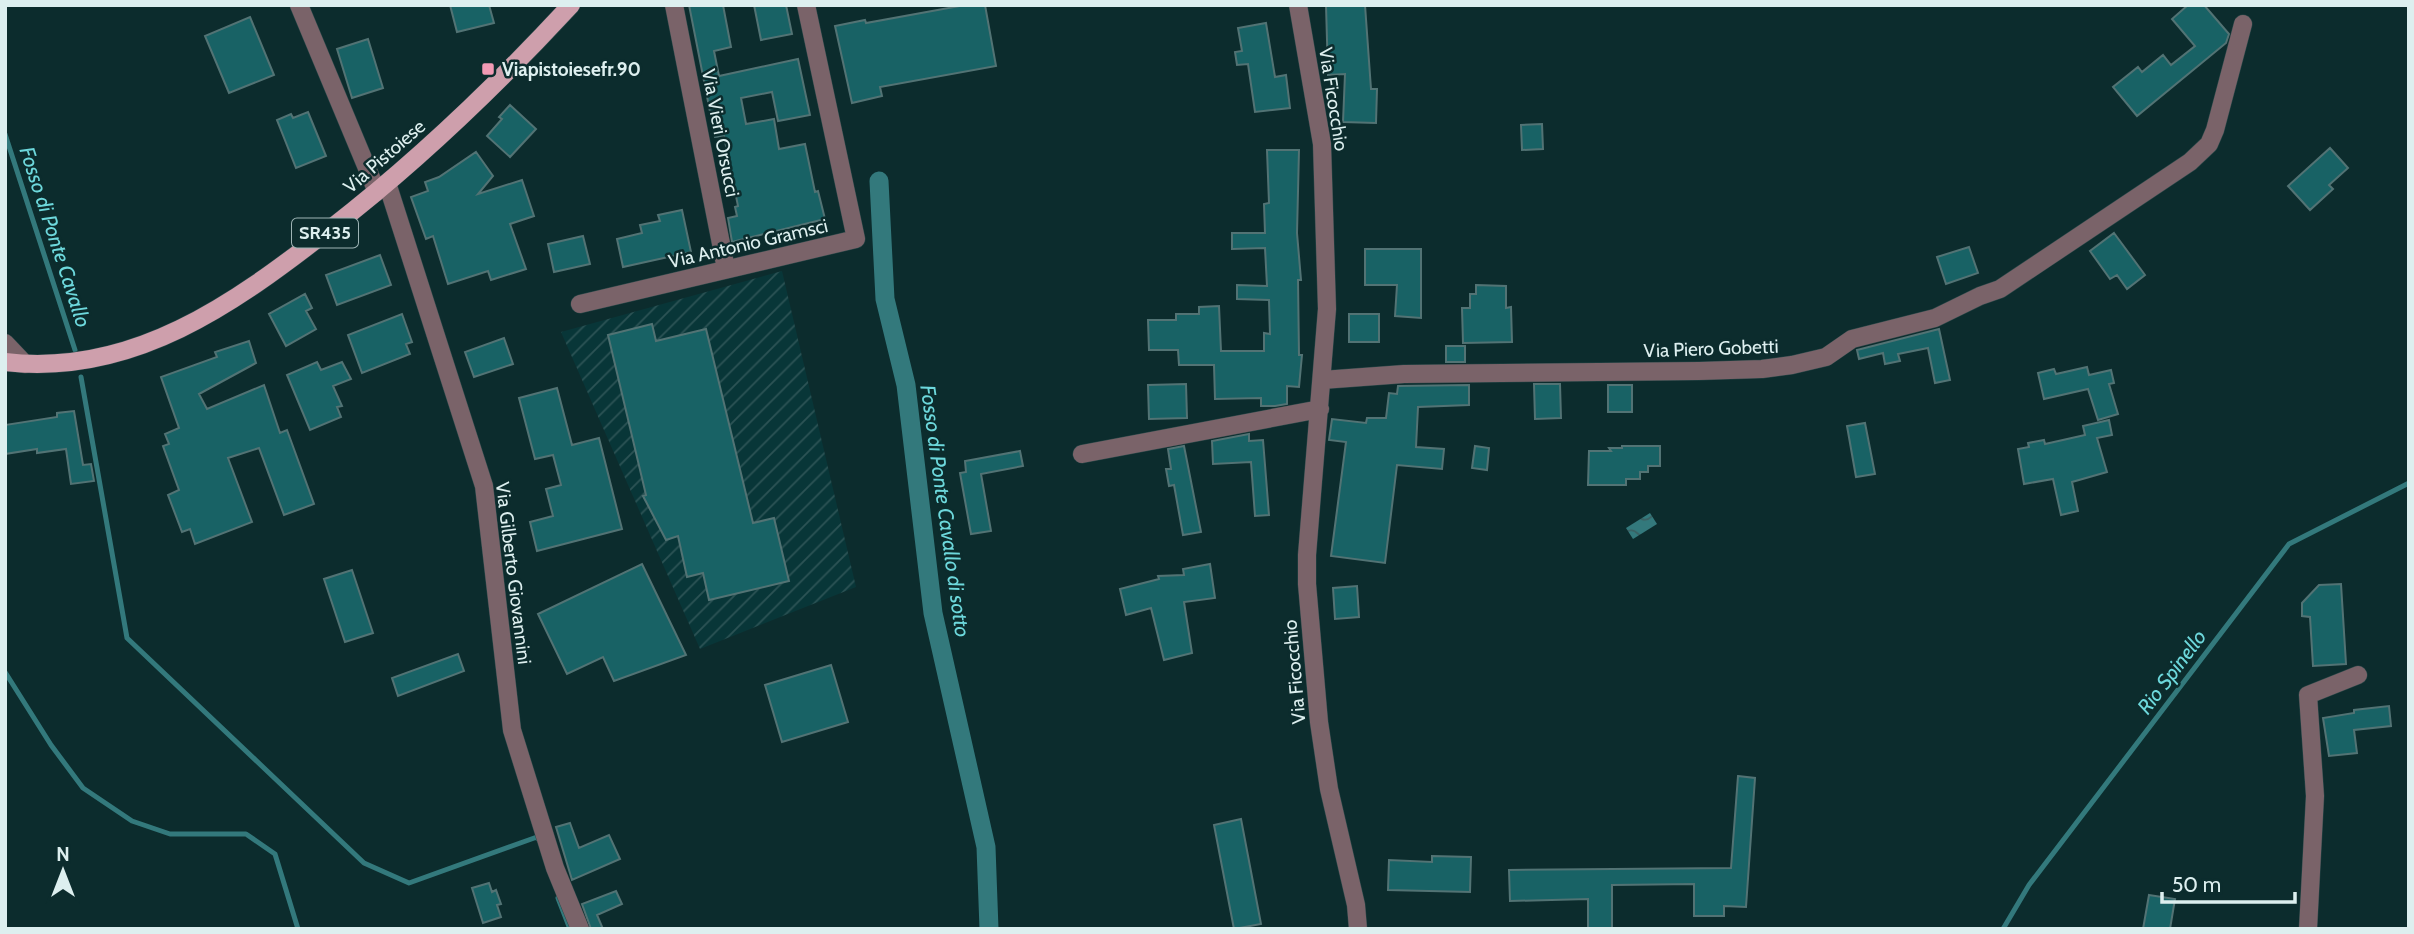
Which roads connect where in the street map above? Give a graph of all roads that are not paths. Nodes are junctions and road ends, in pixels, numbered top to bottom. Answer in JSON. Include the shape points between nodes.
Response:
{"nodes":[{"id":1,"x":299,"y":5,"type":"edge"},
{"id":2,"x":571,"y":5,"type":"edge"},
{"id":3,"x":674,"y":5,"type":"edge"},
{"id":4,"x":806,"y":5,"type":"edge"},
{"id":5,"x":1298,"y":5,"type":"edge"},
{"id":6,"x":2243,"y":24,"type":"dead end"},
{"id":7,"x":382,"y":188,"type":"junction"},
{"id":8,"x":726,"y":269,"type":"junction"},
{"id":9,"x":580,"y":304,"type":"dead end"},
{"id":10,"x":5,"y":344,"type":"edge"},
{"id":11,"x":5,"y":362,"type":"edge"},
{"id":12,"x":25,"y":364,"type":"junction"},
{"id":13,"x":1322,"y":380,"type":"junction"},
{"id":14,"x":1320,"y":409,"type":"junction"},
{"id":15,"x":1082,"y":454,"type":"dead end"},
{"id":16,"x":2358,"y":675,"type":"dead end"},
{"id":17,"x":580,"y":929,"type":"edge"},
{"id":18,"x":1358,"y":929,"type":"edge"},
{"id":19,"x":2308,"y":929,"type":"edge"}],
"edges":[{"from":1,"to":7,"type":"street","name":"Via Gilberto Giovannini"},
{"from":2,"to":7,"type":"main road","name":"Via Pistoiese","number":"SR435","via":[[464,114]]},
{"from":3,"to":8,"type":"street","name":"Via Vieri Orsucci"},
{"from":4,"to":8,"type":"street","name":"Via Antonio Gramsci","via":[[856,239]]},
{"from":5,"to":13,"type":"street","name":"Via Ficocchio","via":[[1322,144],[1327,309]]},
{"from":6,"to":13,"type":"street","name":"Via Piero Gobetti","via":[[2209,144],[2190,162],[2000,289],[1935,318],[1852,339],[1813,361],[1762,369],[1404,374]]},
{"from":7,"to":12,"type":"main road","name":"Via Pistoiese","number":"SR435","via":[[256,286],[199,319],[104,356],[70,363]]},
{"from":7,"to":17,"type":"street","name":"Via Gilberto Giovannini","via":[[484,486],[512,730],[555,868]]},
{"from":8,"to":9,"type":"street","name":"Via Antonio Gramsci"},
{"from":10,"to":12,"type":"street"},
{"from":11,"to":12,"type":"main road","name":"Via Pistoiese","number":"SR435"},
{"from":13,"to":14,"type":"street","name":"Via Ficocchio"},
{"from":14,"to":15,"type":"street"},
{"from":14,"to":18,"type":"street","name":"Via Ficocchio","via":[[1307,584],[1325,764]]},
{"from":16,"to":19,"type":"street","via":[[2308,695],[2315,796]]}]}
